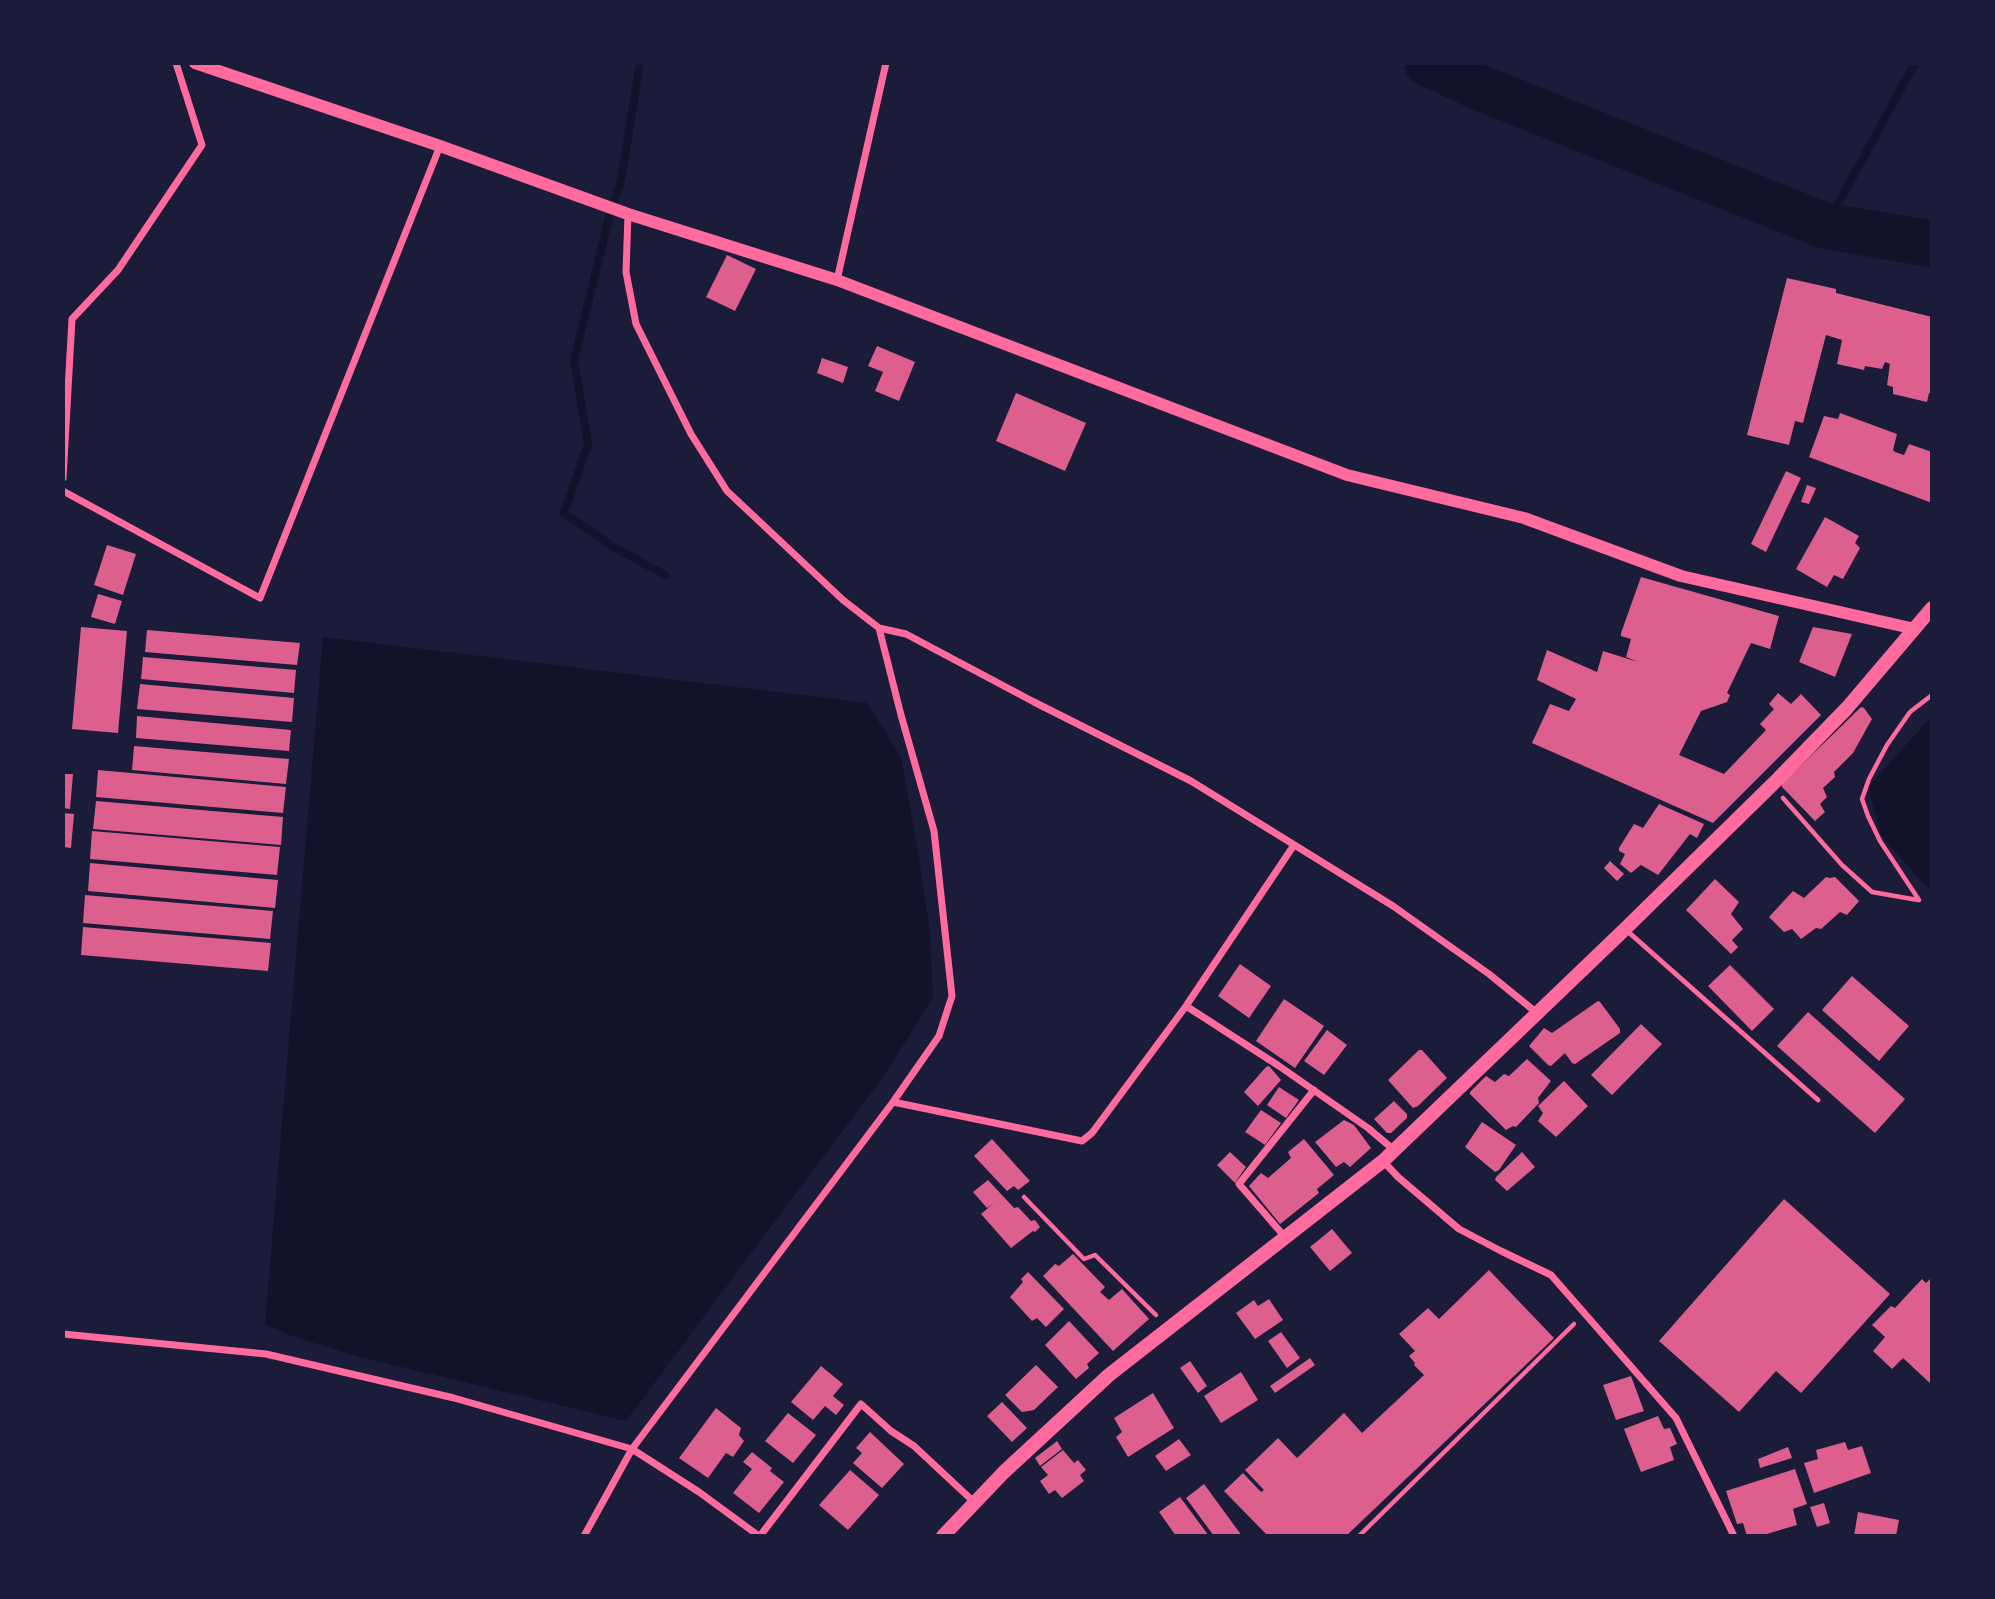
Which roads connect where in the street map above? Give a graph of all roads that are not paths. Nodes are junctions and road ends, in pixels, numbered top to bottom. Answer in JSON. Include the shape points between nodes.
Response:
{"nodes":[{"id":1,"x":176,"y":63,"type":"edge"},
{"id":2,"x":195,"y":63,"type":"edge"},
{"id":3,"x":886,"y":63,"type":"edge"},
{"id":4,"x":440,"y":146,"type":"junction"},
{"id":5,"x":628,"y":214,"type":"junction"},
{"id":6,"x":837,"y":280,"type":"junction"},
{"id":7,"x":63,"y":478,"type":"edge"},
{"id":8,"x":63,"y":491,"type":"edge"},
{"id":9,"x":1932,"y":608,"type":"edge"},
{"id":10,"x":879,"y":628,"type":"junction"},
{"id":11,"x":1915,"y":629,"type":"junction"},
{"id":12,"x":1294,"y":845,"type":"junction"},
{"id":13,"x":1625,"y":929,"type":"junction"},
{"id":14,"x":1186,"y":1006,"type":"junction"},
{"id":15,"x":1538,"y":1013,"type":"junction"},
{"id":16,"x":1314,"y":1090,"type":"junction"},
{"id":17,"x":1818,"y":1100,"type":"dead end"},
{"id":18,"x":893,"y":1102,"type":"junction"},
{"id":19,"x":1394,"y":1150,"type":"junction"},
{"id":20,"x":1383,"y":1161,"type":"junction"},
{"id":21,"x":1285,"y":1238,"type":"junction"},
{"id":22,"x":63,"y":1334,"type":"edge"},
{"id":23,"x":632,"y":1449,"type":"junction"},
{"id":24,"x":974,"y":1502,"type":"junction"},
{"id":25,"x":584,"y":1536,"type":"edge"},
{"id":26,"x":760,"y":1536,"type":"edge"},
{"id":27,"x":943,"y":1536,"type":"edge"},
{"id":28,"x":1734,"y":1536,"type":"edge"}],
"edges":[{"from":1,"to":7,"type":"street","via":[[202,145],[118,270],[72,319]]},
{"from":2,"to":4,"type":"street"},
{"from":3,"to":6,"type":"street"},
{"from":4,"to":5,"type":"street"},
{"from":4,"to":8,"type":"street","via":[[260,598]]},
{"from":5,"to":6,"type":"street"},
{"from":5,"to":10,"type":"street","via":[[626,272],[636,324],[691,434],[727,491]]},
{"from":6,"to":11,"type":"street","via":[[1347,475],[1524,518],[1681,576]]},
{"from":9,"to":11,"type":"main road"},
{"from":10,"to":12,"type":"street","via":[[906,634],[1191,781]]},
{"from":10,"to":18,"type":"street","via":[[934,831],[952,996],[939,1036]]},
{"from":11,"to":13,"type":"main road","via":[[1847,708]]},
{"from":12,"to":14,"type":"street"},
{"from":12,"to":15,"type":"street","via":[[1393,906]]},
{"from":13,"to":15,"type":"main road"},
{"from":13,"to":17,"type":"lane"},
{"from":14,"to":16,"type":"street"},
{"from":14,"to":18,"type":"street","via":[[1082,1141]]},
{"from":15,"to":19,"type":"main road"},
{"from":16,"to":19,"type":"street"},
{"from":16,"to":21,"type":"street","via":[[1239,1184]]},
{"from":18,"to":23,"type":"street"},
{"from":19,"to":20,"type":"main road"},
{"from":20,"to":21,"type":"main road"},
{"from":20,"to":28,"type":"street","via":[[1459,1228],[1551,1275],[1676,1418]]},
{"from":21,"to":24,"type":"main road","via":[[1109,1375]]},
{"from":22,"to":23,"type":"street","via":[[266,1354],[454,1398]]},
{"from":23,"to":25,"type":"street"},
{"from":23,"to":26,"type":"street"},
{"from":24,"to":26,"type":"street","via":[[861,1404]]},
{"from":24,"to":27,"type":"main road"}]}
